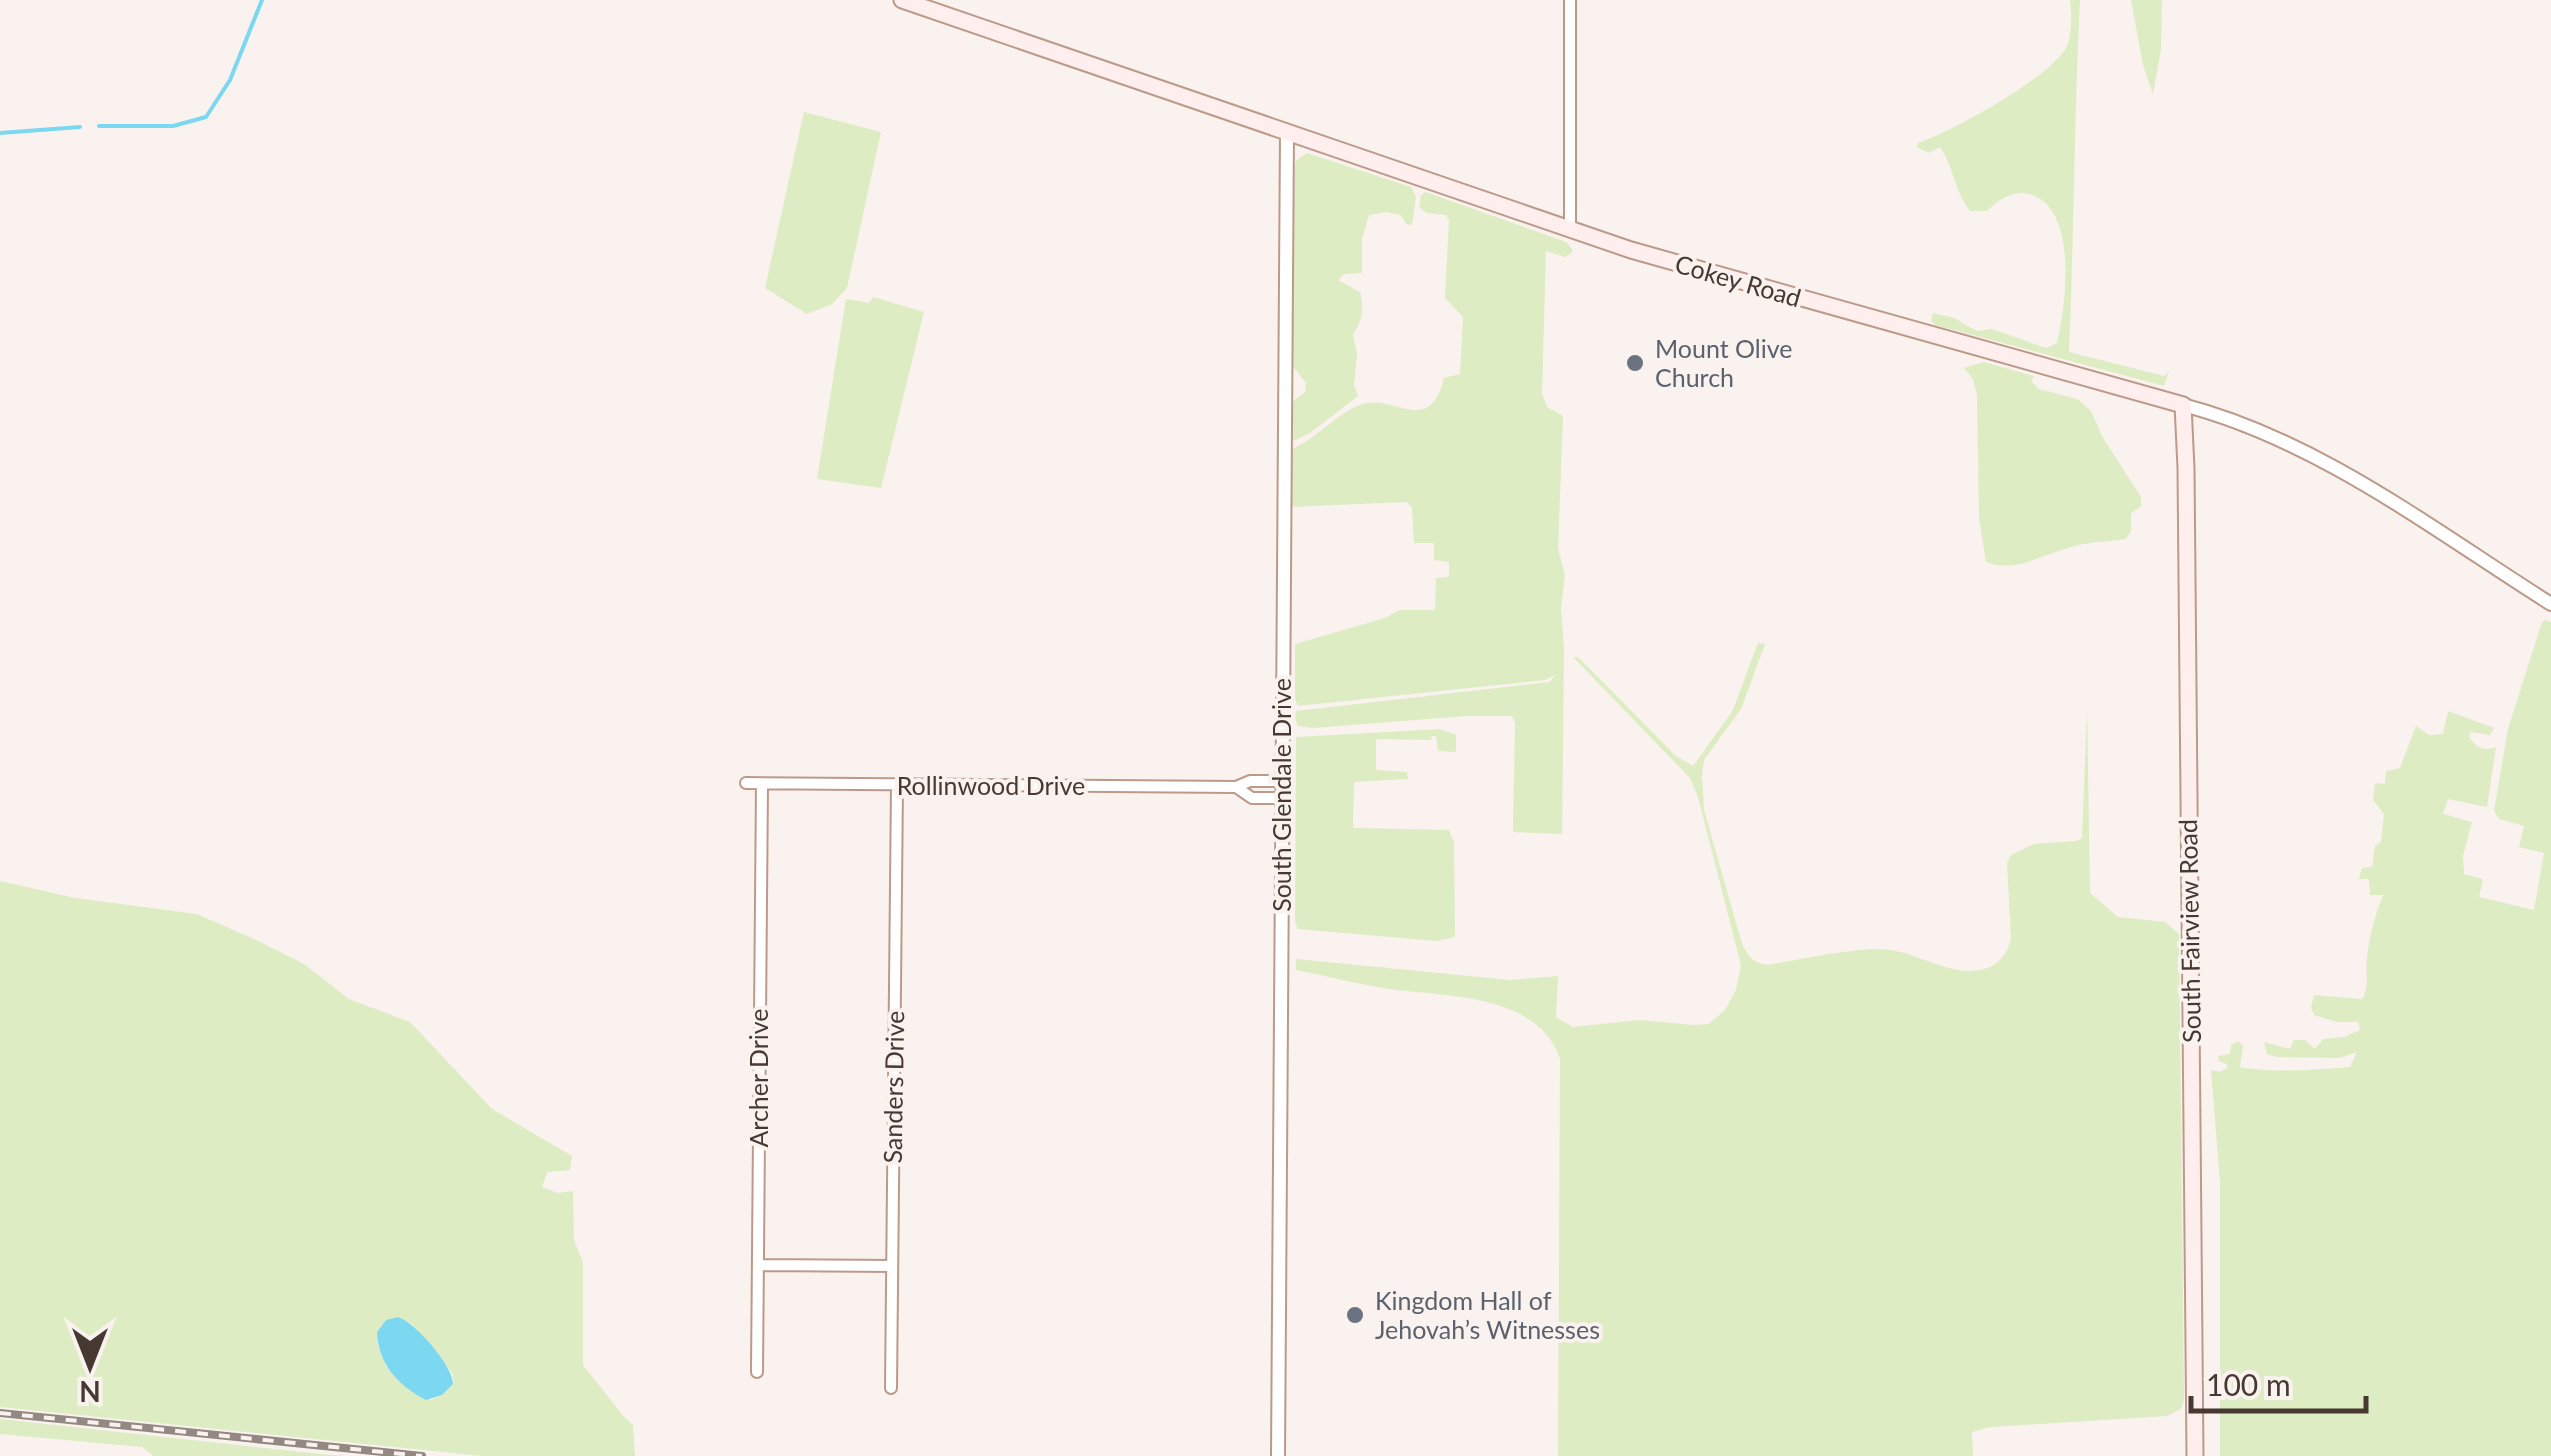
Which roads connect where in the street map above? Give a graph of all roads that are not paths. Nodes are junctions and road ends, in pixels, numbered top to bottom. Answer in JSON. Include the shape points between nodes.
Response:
{"nodes":[{"id":1,"x":902,"y":0,"type":"edge"},
{"id":2,"x":1570,"y":0,"type":"edge"},
{"id":3,"x":1287,"y":134,"type":"junction"},
{"id":4,"x":1570,"y":231,"type":"junction"},
{"id":5,"x":2183,"y":406,"type":"junction"},
{"id":6,"x":2551,"y":604,"type":"edge"},
{"id":7,"x":1282,"y":781,"type":"junction"},
{"id":8,"x":746,"y":784,"type":"dead end"},
{"id":9,"x":762,"y":784,"type":"junction"},
{"id":10,"x":897,"y":786,"type":"junction"},
{"id":11,"x":1236,"y":787,"type":"junction"},
{"id":12,"x":1282,"y":798,"type":"junction"},
{"id":13,"x":758,"y":1265,"type":"junction"},
{"id":14,"x":892,"y":1266,"type":"junction"},
{"id":15,"x":757,"y":1372,"type":"dead end"},
{"id":16,"x":891,"y":1388,"type":"dead end"},
{"id":17,"x":1278,"y":1456,"type":"edge"},
{"id":18,"x":2195,"y":1456,"type":"edge"}],
"edges":[{"from":1,"to":3,"type":"main road","name":"Cokey Road"},
{"from":2,"to":4,"type":"street"},
{"from":3,"to":4,"type":"main road","name":"Cokey Road"},
{"from":3,"to":7,"type":"street","name":"South Glendale Drive"},
{"from":4,"to":5,"type":"main road","name":"Cokey Road"},
{"from":5,"to":6,"type":"street","name":"Cokey Road","via":[[2308,454]]},
{"from":5,"to":18,"type":"main road","name":"South Fairview Road"},
{"from":7,"to":11,"type":"street","name":"Rollinwood Drive"},
{"from":7,"to":12,"type":"street","name":"South Glendale Drive"},
{"from":8,"to":9,"type":"street","name":"Rollinwood Drive"},
{"from":9,"to":10,"type":"street","name":"Rollinwood Drive"},
{"from":9,"to":13,"type":"street","name":"Archer Drive"},
{"from":10,"to":11,"type":"street","name":"Rollinwood Drive"},
{"from":10,"to":14,"type":"street","name":"Sanders Drive"},
{"from":11,"to":12,"type":"street","name":"Rollinwood Drive","via":[[1252,798]]},
{"from":12,"to":17,"type":"street","name":"South Glendale Drive"},
{"from":13,"to":14,"type":"street"},
{"from":13,"to":15,"type":"street","name":"Archer Drive"},
{"from":14,"to":16,"type":"street","name":"Sanders Drive"}]}
